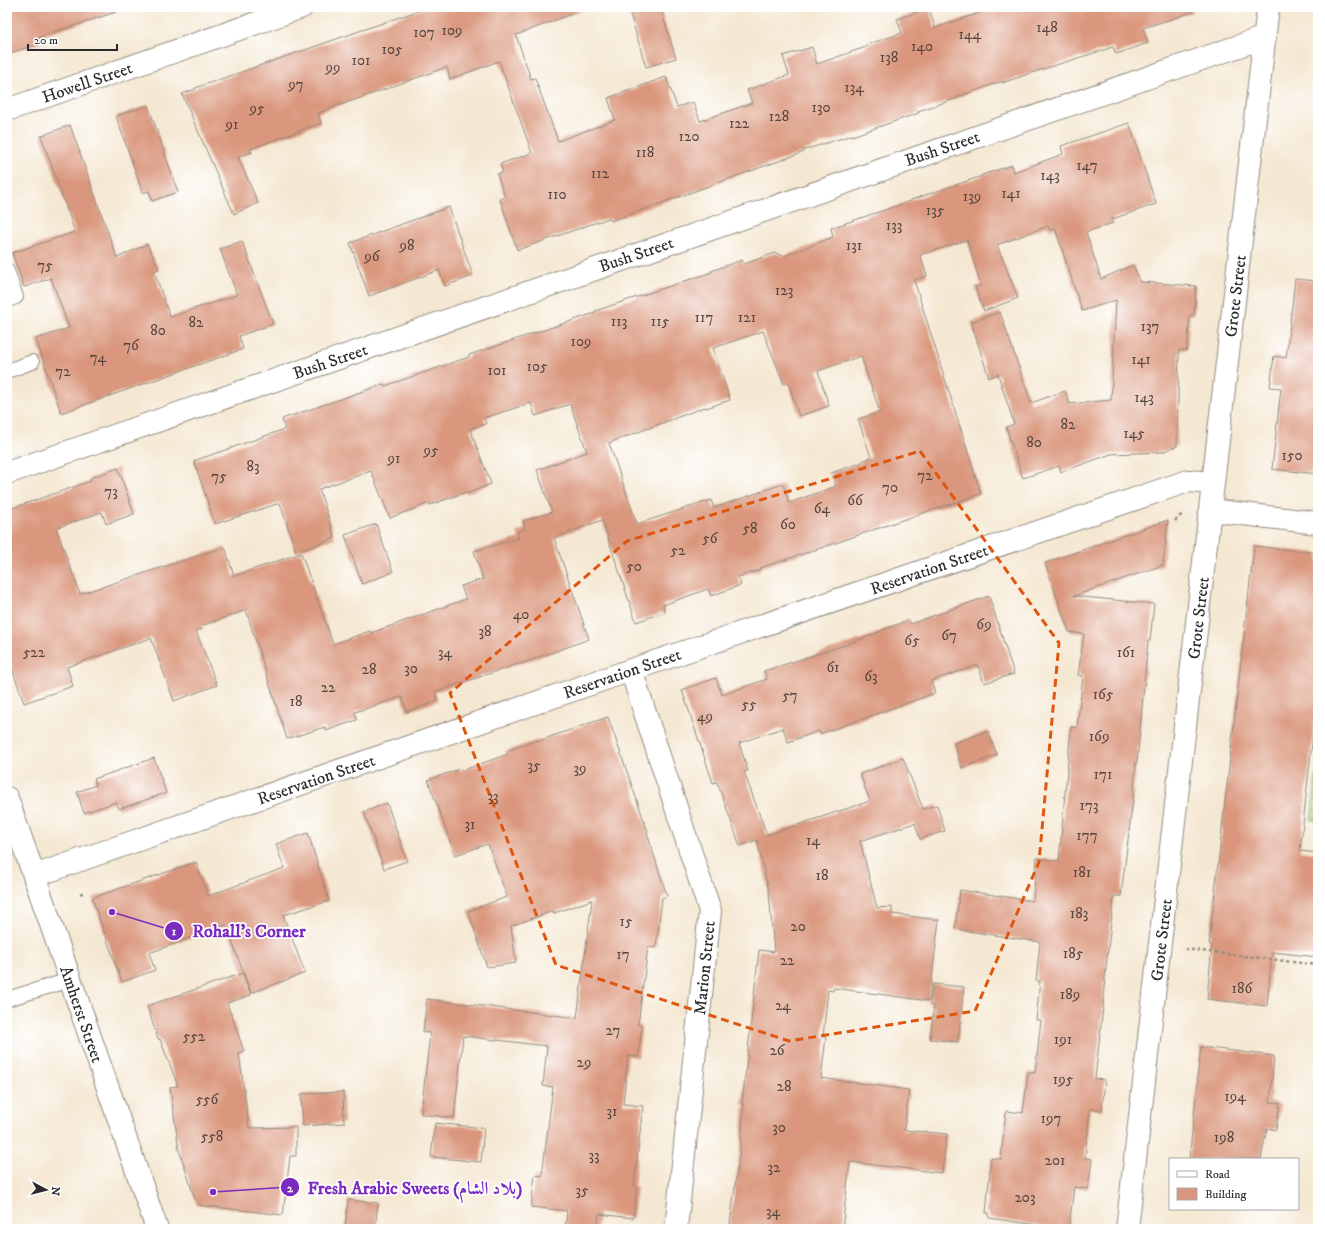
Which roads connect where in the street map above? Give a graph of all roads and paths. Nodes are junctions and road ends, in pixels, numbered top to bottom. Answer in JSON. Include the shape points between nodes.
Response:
{"nodes":[{"id":1,"x":302,"y":7,"type":"edge"},
{"id":2,"x":1268,"y":7,"type":"edge"},
{"id":3,"x":1265,"y":37,"type":"junction"},
{"id":4,"x":7,"y":110,"type":"edge"},
{"id":5,"x":7,"y":271,"type":"edge"},
{"id":6,"x":7,"y":300,"type":"edge"},
{"id":7,"x":32,"y":362,"type":"dead end"},
{"id":8,"x":7,"y":371,"type":"edge"},
{"id":9,"x":7,"y":473,"type":"edge"},
{"id":10,"x":1213,"y":483,"type":"junction"},
{"id":11,"x":1210,"y":510,"type":"junction"},
{"id":12,"x":1183,"y":513,"type":"dead end"},
{"id":13,"x":1175,"y":521,"type":"dead end"},
{"id":14,"x":1318,"y":523,"type":"edge"},
{"id":15,"x":632,"y":670,"type":"junction"},
{"id":16,"x":7,"y":798,"type":"edge"},
{"id":17,"x":34,"y":876,"type":"junction"},
{"id":18,"x":80,"y":893,"type":"dead end"},
{"id":19,"x":84,"y":894,"type":"dead end"},
{"id":20,"x":1160,"y":946,"type":"junction"},
{"id":21,"x":1318,"y":964,"type":"edge"},
{"id":22,"x":70,"y":980,"type":"junction"},
{"id":23,"x":7,"y":999,"type":"edge"},
{"id":24,"x":157,"y":1229,"type":"edge"},
{"id":25,"x":676,"y":1229,"type":"edge"},
{"id":26,"x":1127,"y":1229,"type":"edge"}],
"edges":[{"from":1,"to":4,"type":"street","name":"Howell Street"},
{"from":2,"to":3,"type":"street","name":"Grote Street"},
{"from":3,"to":9,"type":"street","name":"Bush Street"},
{"from":3,"to":10,"type":"street","name":"Grote Street"},
{"from":5,"to":6,"type":"lane","via":[[16,297]]},
{"from":7,"to":8,"type":"lane"},
{"from":10,"to":11,"type":"street","name":"Grote Street"},
{"from":10,"to":15,"type":"street","name":"Reservation Street","via":[[1188,481]]},
{"from":11,"to":14,"type":"street"},
{"from":11,"to":20,"type":"street","name":"Grote Street"},
{"from":12,"to":13,"type":"path"},
{"from":15,"to":17,"type":"street","name":"Reservation Street"},
{"from":15,"to":25,"type":"street","name":"Marion Street","via":[[710,911]]},
{"from":16,"to":17,"type":"street","name":"Amherst Street"},
{"from":17,"to":22,"type":"street","name":"Amherst Street"},
{"from":18,"to":19,"type":"path"},
{"from":20,"to":21,"type":"path"},
{"from":20,"to":26,"type":"street","name":"Grote Street"},
{"from":22,"to":23,"type":"lane"},
{"from":22,"to":24,"type":"street","name":"Amherst Street"}]}
